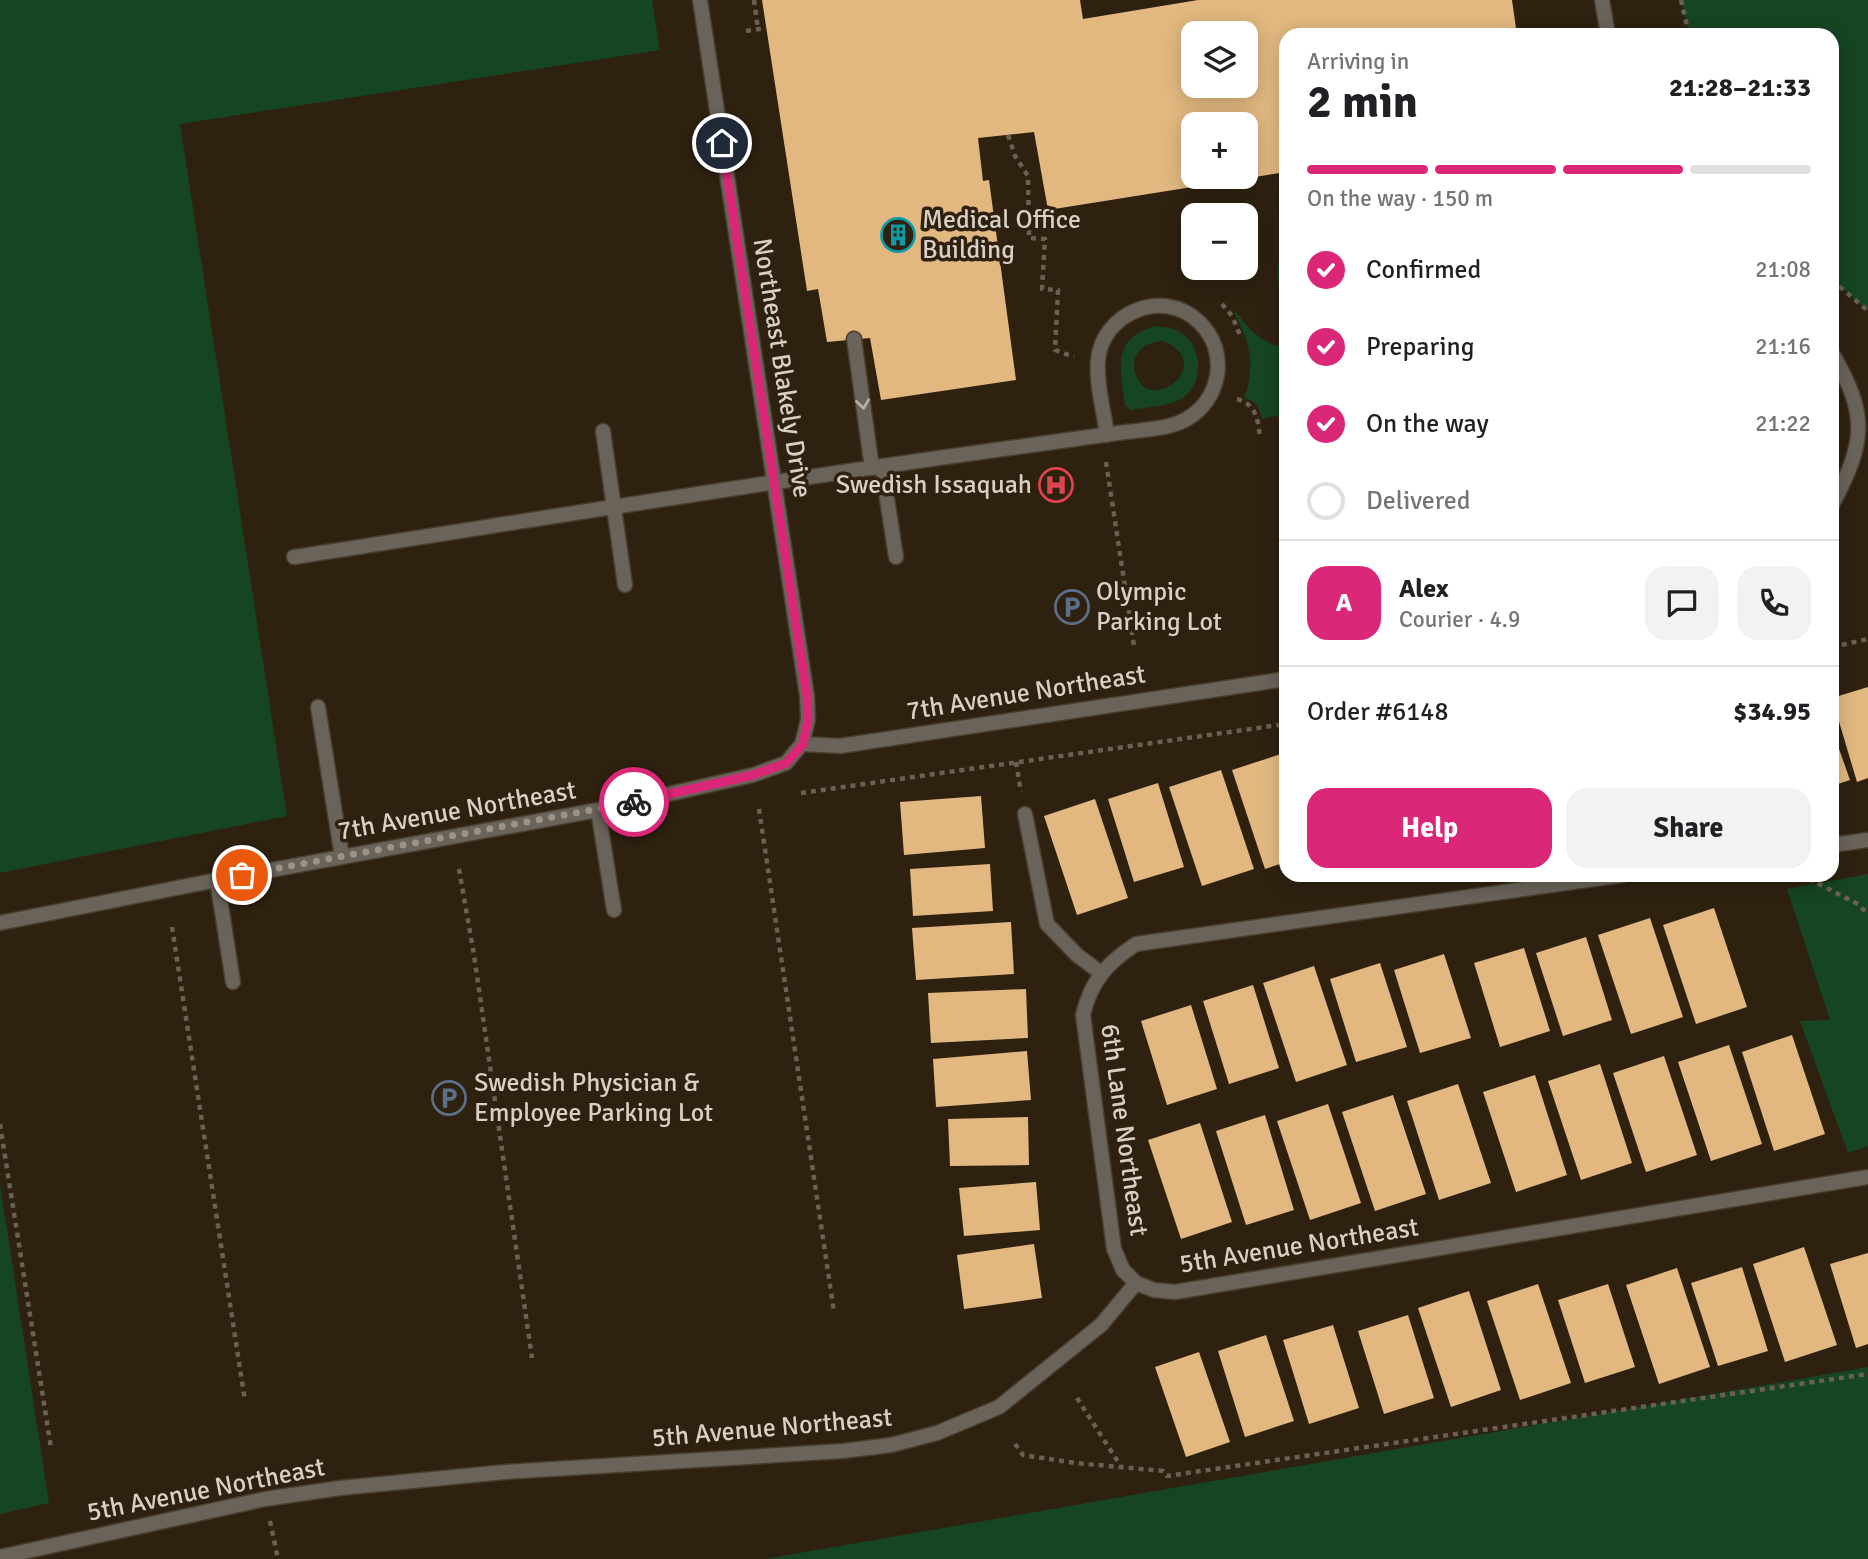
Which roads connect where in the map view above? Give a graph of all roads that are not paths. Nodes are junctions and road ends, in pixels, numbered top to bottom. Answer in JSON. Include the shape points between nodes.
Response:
{"nodes":[{"id":1,"x":700,"y":0,"type":"edge"},
{"id":2,"x":1602,"y":0,"type":"edge"},
{"id":3,"x":1607,"y":28,"type":"edge"},
{"id":4,"x":854,"y":339,"type":"dead end"},
{"id":5,"x":1839,"y":362,"type":"edge"},
{"id":6,"x":603,"y":431,"type":"dead end"},
{"id":7,"x":1107,"y":435,"type":"junction"},
{"id":8,"x":877,"y":467,"type":"junction"},
{"id":9,"x":775,"y":482,"type":"junction"},
{"id":10,"x":1839,"y":492,"type":"edge"},
{"id":11,"x":614,"y":507,"type":"junction"},
{"id":12,"x":294,"y":557,"type":"dead end"},
{"id":13,"x":896,"y":557,"type":"dead end"},
{"id":14,"x":625,"y":585,"type":"dead end"},
{"id":15,"x":1279,"y":680,"type":"edge"},
{"id":16,"x":318,"y":707,"type":"dead end"},
{"id":17,"x":803,"y":744,"type":"junction"},
{"id":18,"x":598,"y":810,"type":"junction"},
{"id":19,"x":1025,"y":814,"type":"dead end"},
{"id":20,"x":1868,"y":840,"type":"edge"},
{"id":21,"x":1839,"y":844,"type":"edge"},
{"id":22,"x":342,"y":857,"type":"junction"},
{"id":23,"x":217,"y":880,"type":"junction"},
{"id":24,"x":1574,"y":882,"type":"edge"},
{"id":25,"x":614,"y":909,"type":"dead end"},
{"id":26,"x":0,"y":923,"type":"edge"},
{"id":27,"x":1101,"y":973,"type":"junction"},
{"id":28,"x":233,"y":982,"type":"dead end"},
{"id":29,"x":1868,"y":1177,"type":"edge"},
{"id":30,"x":1136,"y":1283,"type":"junction"},
{"id":31,"x":0,"y":1557,"type":"edge"}],
"edges":[{"from":1,"to":9,"type":"street","name":"Northeast Blakely Drive"},
{"from":2,"to":3,"type":"street"},
{"from":4,"to":8,"type":"street","one_way":true},
{"from":5,"to":10,"type":"street","via":[[1857,386],[1867,425],[1864,446]]},
{"from":6,"to":11,"type":"street"},
{"from":7,"to":7,"type":"street","via":[[1181,423],[1199,412],[1212,395],[1218,375],[1218,354],[1199,321],[1183,310],[1145,307],[1112,326],[1097,361]]},
{"from":7,"to":8,"type":"street"},
{"from":8,"to":9,"type":"street"},
{"from":8,"to":13,"type":"street"},
{"from":9,"to":11,"type":"street"},
{"from":9,"to":17,"type":"street","name":"Northeast Blakely Drive","via":[[807,696]]},
{"from":11,"to":12,"type":"street"},
{"from":11,"to":14,"type":"street"},
{"from":15,"to":17,"type":"street","name":"7th Avenue Northeast","via":[[840,746]]},
{"from":16,"to":22,"type":"street"},
{"from":17,"to":18,"type":"street","name":"7th Avenue Northeast","via":[[786,763],[753,775]]},
{"from":18,"to":22,"type":"street","name":"7th Avenue Northeast"},
{"from":18,"to":25,"type":"street"},
{"from":19,"to":27,"type":"street","via":[[1047,924]]},
{"from":20,"to":21,"type":"street"},
{"from":22,"to":23,"type":"street","name":"7th Avenue Northeast"},
{"from":23,"to":26,"type":"street","name":"7th Avenue Northeast"},
{"from":23,"to":28,"type":"street"},
{"from":24,"to":27,"type":"street","name":"6th Lane Northeast","via":[[1136,944]]},
{"from":27,"to":30,"type":"street","name":"6th Lane Northeast","via":[[1083,1015],[1114,1249],[1123,1270]]},
{"from":29,"to":30,"type":"street","name":"5th Avenue Northeast","via":[[1175,1292]]},
{"from":30,"to":31,"type":"street","name":"5th Avenue Northeast","via":[[1101,1325],[999,1407],[937,1433],[891,1445],[340,1488],[265,1499]]}]}
